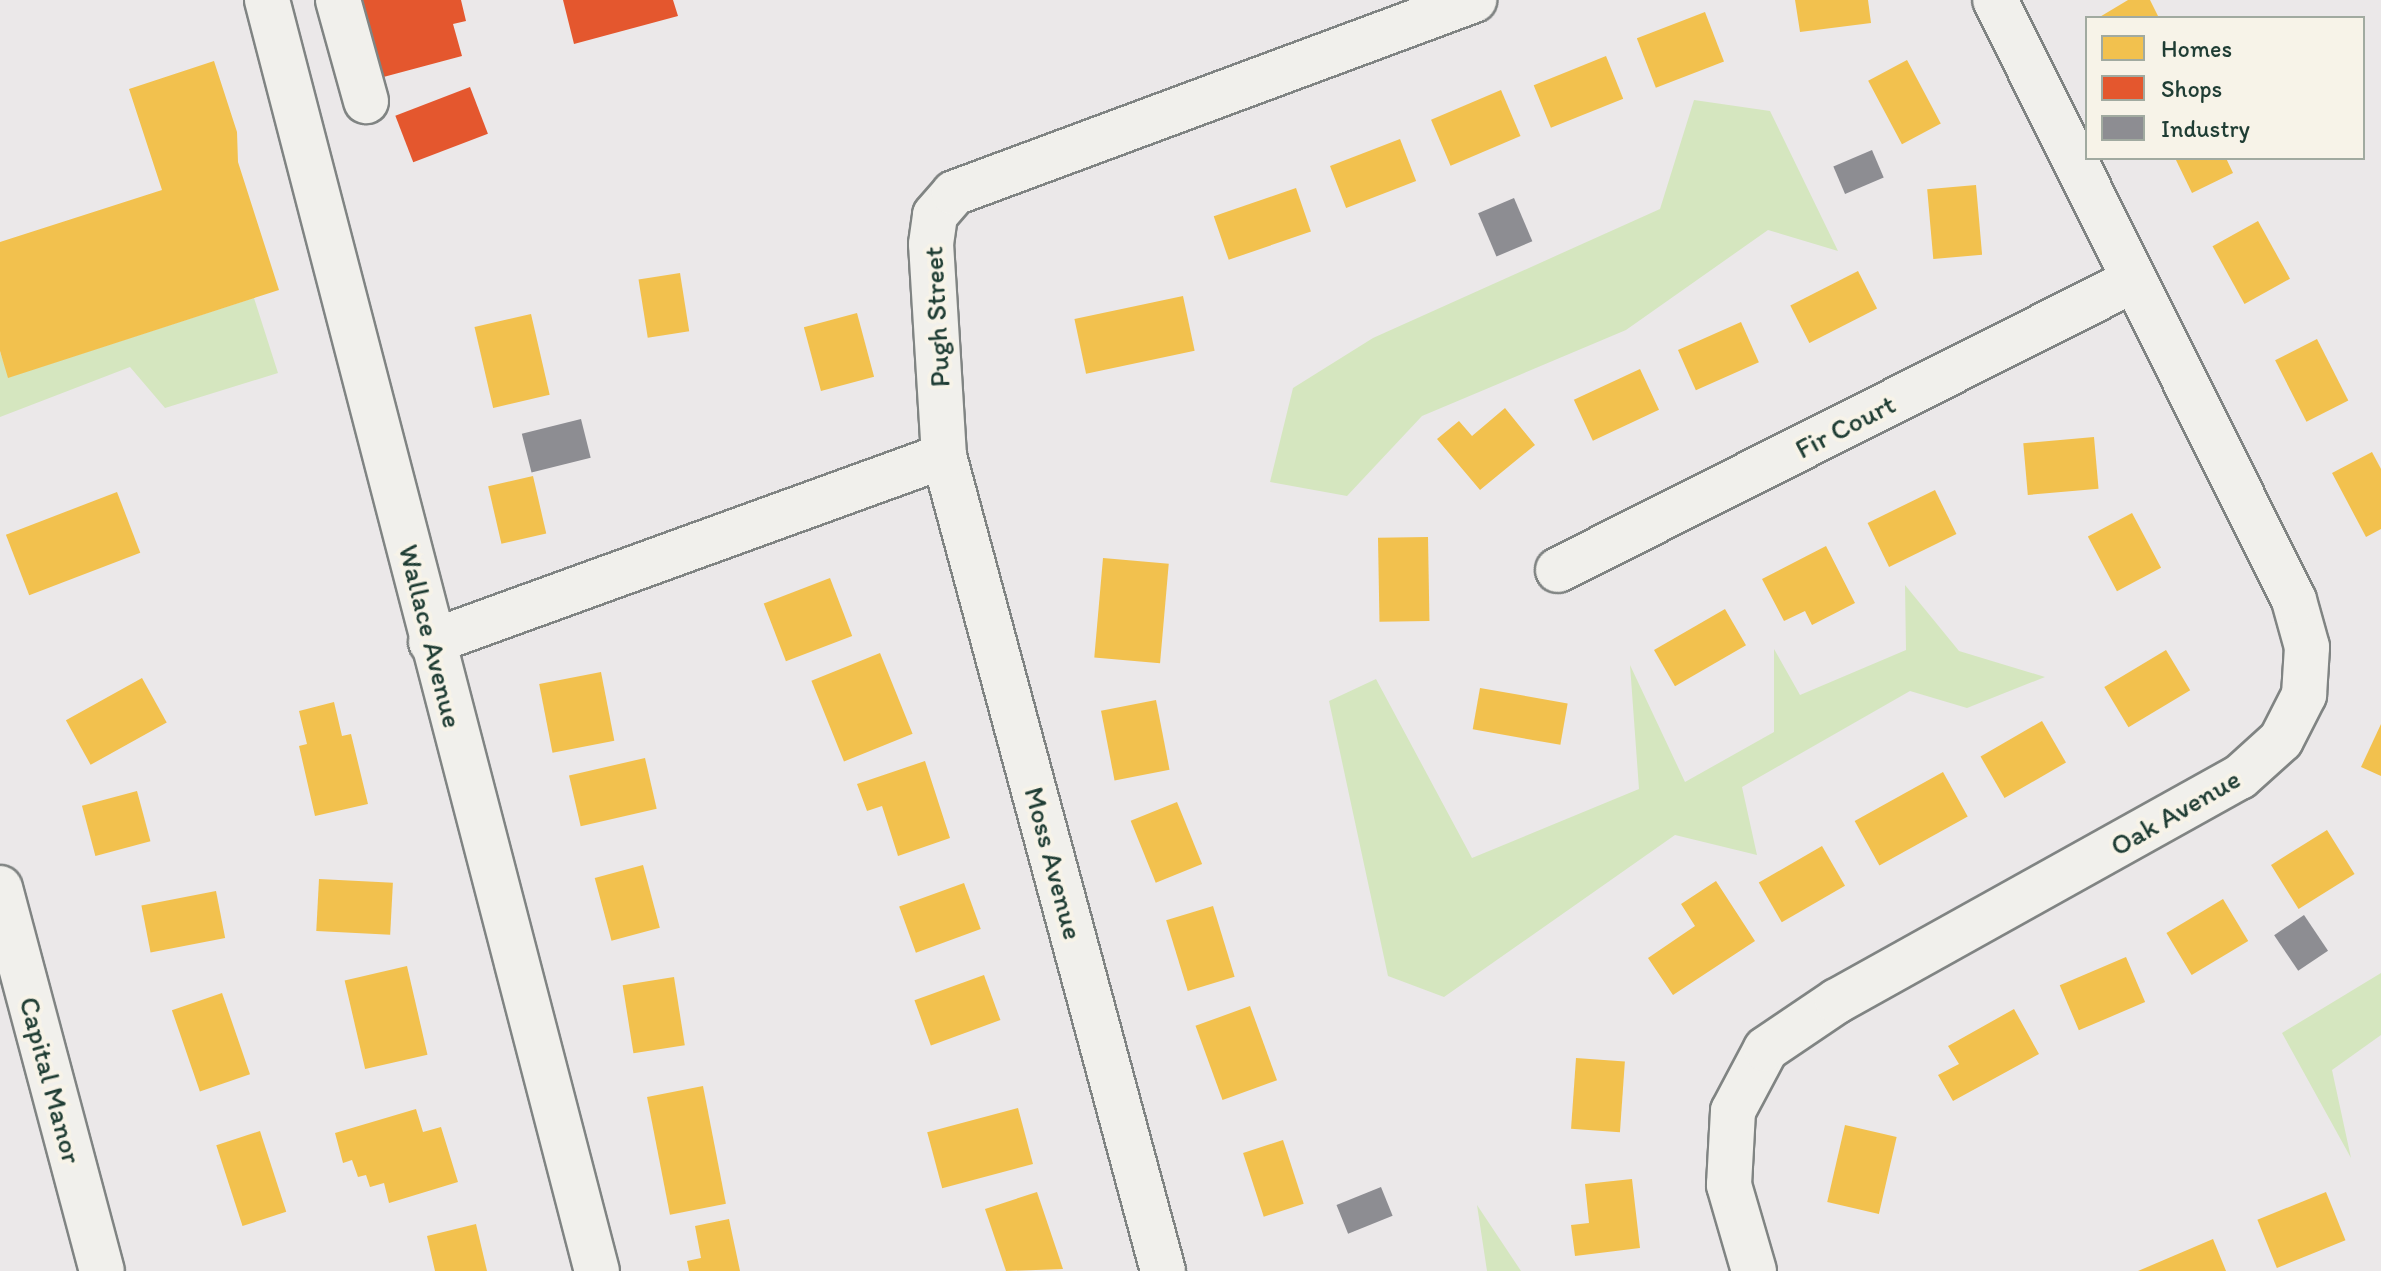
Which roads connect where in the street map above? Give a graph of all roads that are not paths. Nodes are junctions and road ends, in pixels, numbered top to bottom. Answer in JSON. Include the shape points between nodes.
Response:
{"nodes":[{"id":1,"x":267,"y":0,"type":"edge"},
{"id":2,"x":338,"y":0,"type":"edge"},
{"id":3,"x":1474,"y":0,"type":"edge"},
{"id":4,"x":1995,"y":0,"type":"edge"},
{"id":5,"x":366,"y":101,"type":"dead end"},
{"id":6,"x":2132,"y":281,"type":"junction"},
{"id":7,"x":944,"y":456,"type":"junction"},
{"id":8,"x":1558,"y":570,"type":"dead end"},
{"id":9,"x":431,"y":642,"type":"junction"},
{"id":10,"x":0,"y":888,"type":"edge"},
{"id":11,"x":102,"y":1271,"type":"edge"},
{"id":12,"x":597,"y":1271,"type":"edge"},
{"id":13,"x":1163,"y":1271,"type":"edge"},
{"id":14,"x":1754,"y":1271,"type":"edge"}],
"edges":[{"from":1,"to":9,"type":"street","name":"Wallace Avenue"},
{"from":2,"to":5,"type":"street"},
{"from":3,"to":7,"type":"street","name":"Pugh Street","via":[[954,193],[935,215],[931,244]]},
{"from":4,"to":6,"type":"street","name":"Oak Avenue"},
{"from":6,"to":8,"type":"street","name":"Fir Court"},
{"from":6,"to":14,"type":"street","name":"Oak Avenue","via":[[2294,600],[2307,647],[2304,695],[2281,740],[2240,777],[1837,1001],[1766,1049],[1733,1111],[1729,1185]]},
{"from":7,"to":9,"type":"street"},
{"from":7,"to":13,"type":"street","name":"Moss Avenue"},
{"from":9,"to":12,"type":"street","name":"Wallace Avenue"},
{"from":10,"to":11,"type":"street","name":"Capital Manor"}]}
